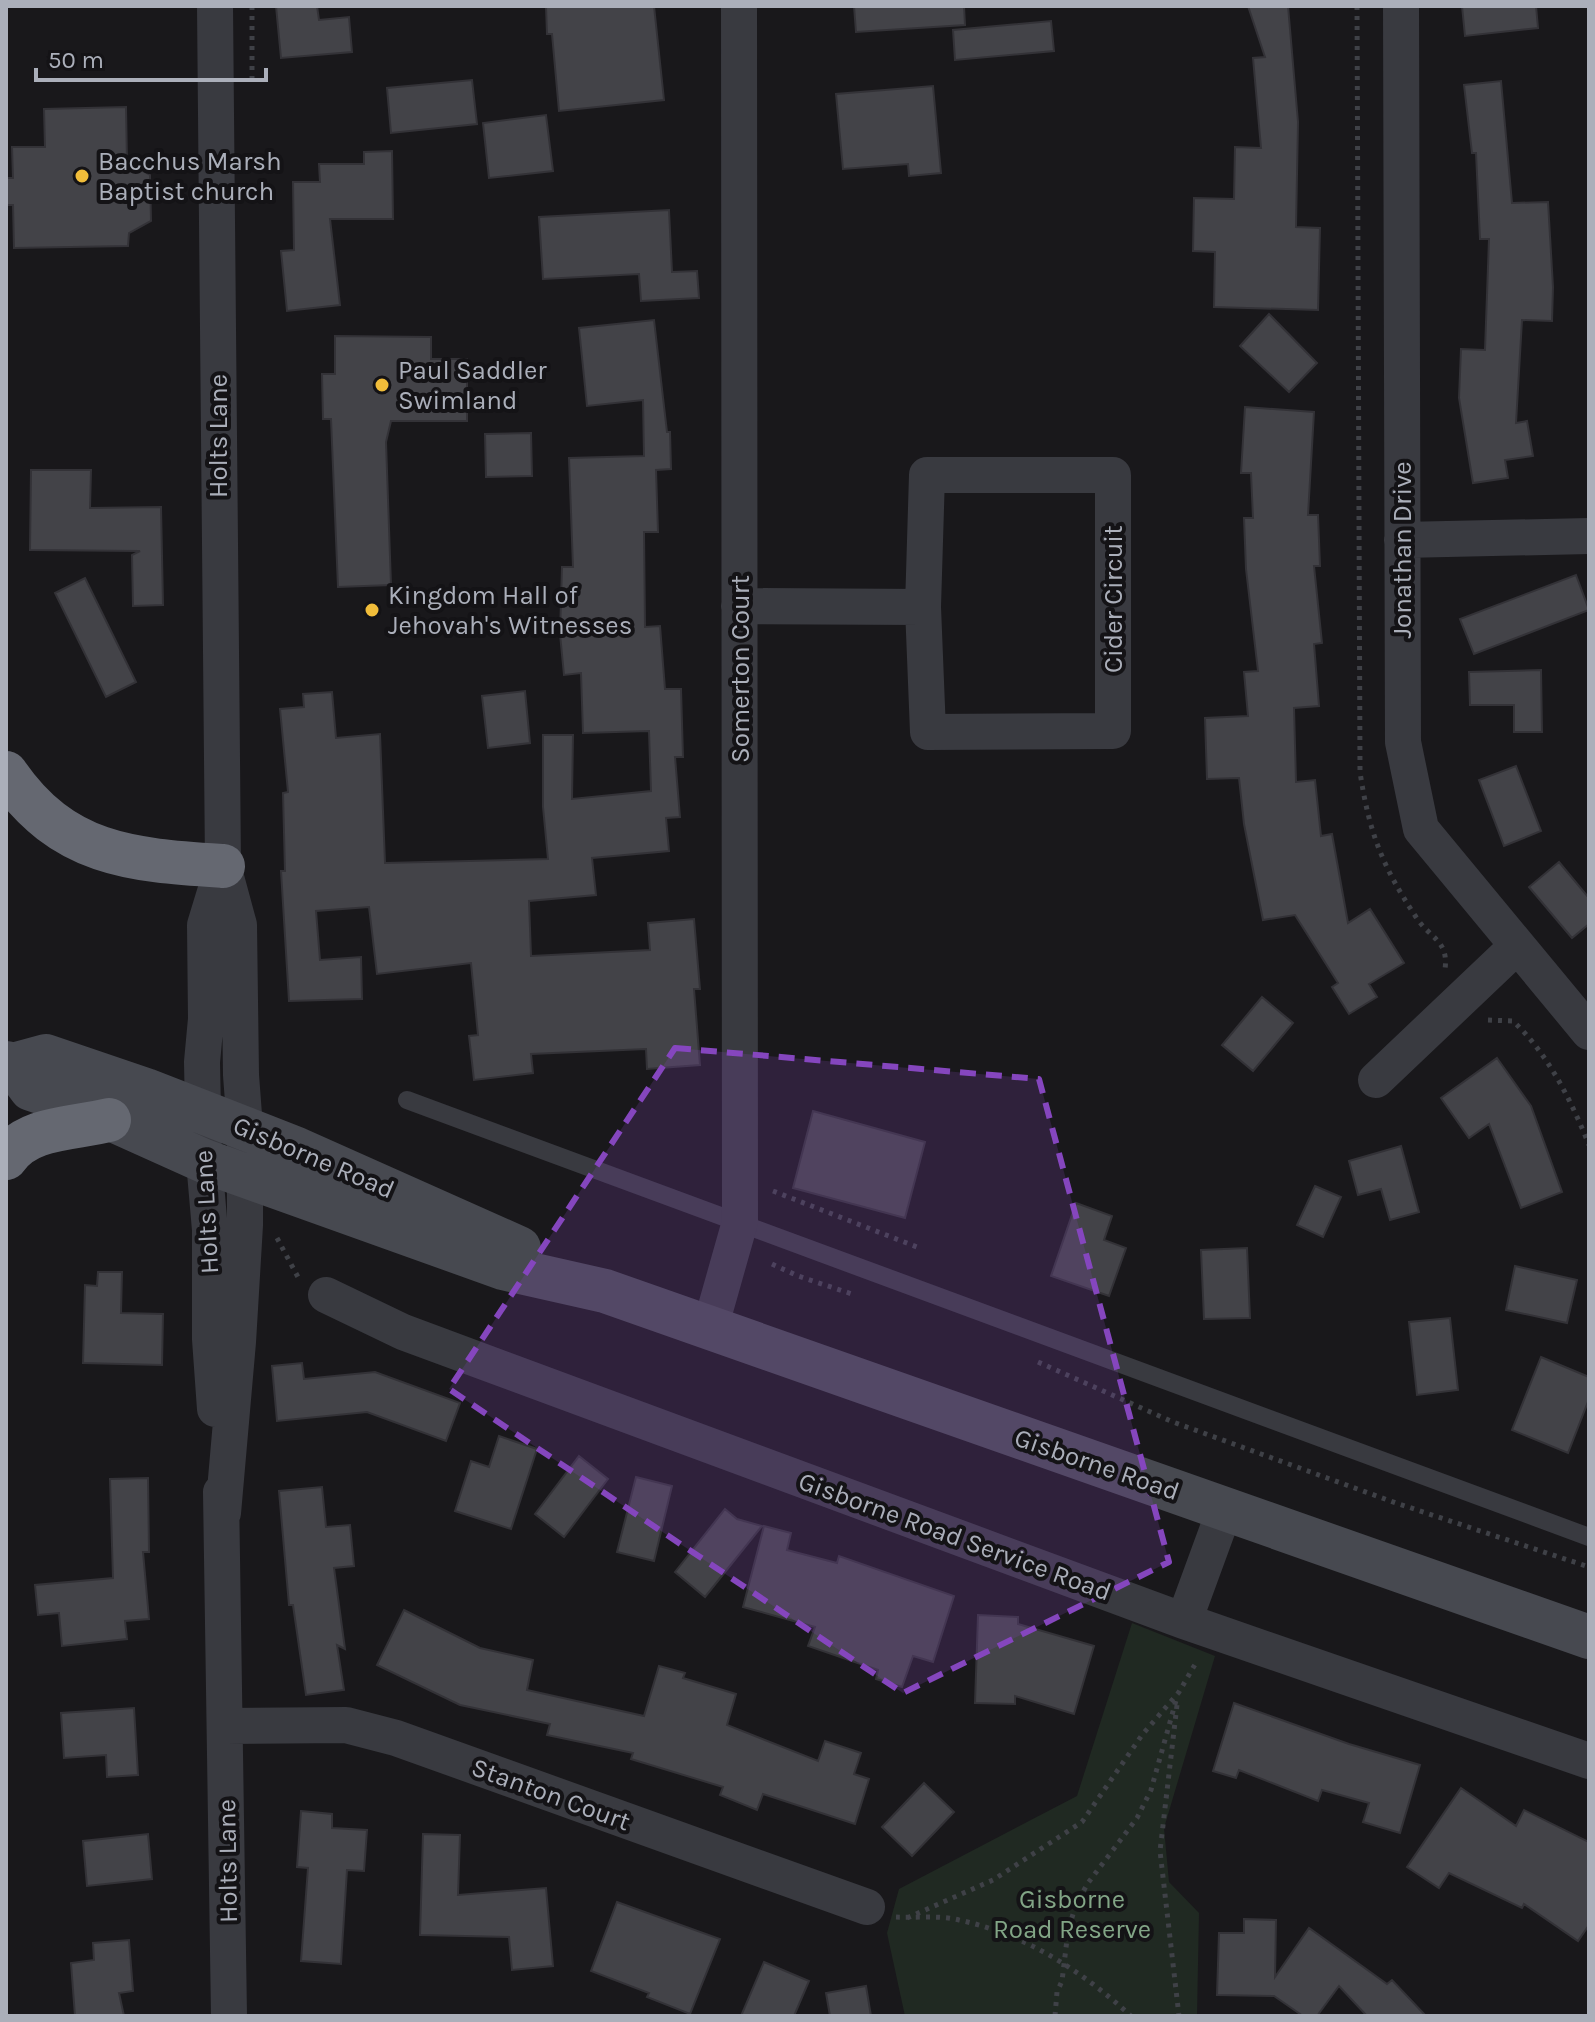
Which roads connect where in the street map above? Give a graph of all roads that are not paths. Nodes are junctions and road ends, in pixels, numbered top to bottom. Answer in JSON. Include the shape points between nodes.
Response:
{"nodes":[{"id":1,"x":215,"y":6,"type":"edge"},
{"id":2,"x":739,"y":6,"type":"edge"},
{"id":3,"x":1401,"y":6,"type":"edge"},
{"id":4,"x":1589,"y":536,"type":"edge"},
{"id":5,"x":1402,"y":540,"type":"junction"},
{"id":6,"x":739,"y":606,"type":"junction"},
{"id":7,"x":923,"y":607,"type":"junction"},
{"id":8,"x":6,"y":773,"type":"edge"},
{"id":9,"x":223,"y":866,"type":"junction"},
{"id":10,"x":1517,"y":946,"type":"junction"},
{"id":11,"x":1589,"y":1032,"type":"edge"},
{"id":12,"x":9,"y":1064,"type":"edge"},
{"id":13,"x":1376,"y":1080,"type":"dead end"},
{"id":14,"x":407,"y":1100,"type":"dead end"},
{"id":15,"x":202,"y":1111,"type":"junction"},
{"id":16,"x":109,"y":1120,"type":"junction"},
{"id":17,"x":245,"y":1128,"type":"junction"},
{"id":18,"x":6,"y":1158,"type":"edge"},
{"id":19,"x":204,"y":1161,"type":"junction"},
{"id":20,"x":244,"y":1176,"type":"junction"},
{"id":21,"x":738,"y":1234,"type":"junction"},
{"id":22,"x":605,"y":1291,"type":"junction"},
{"id":23,"x":326,"y":1295,"type":"road end"},
{"id":24,"x":710,"y":1328,"type":"junction"},
{"id":25,"x":1225,"y":1509,"type":"junction"},
{"id":26,"x":223,"y":1513,"type":"junction"},
{"id":27,"x":1589,"y":1537,"type":"edge"},
{"id":28,"x":1184,"y":1621,"type":"junction"},
{"id":29,"x":1588,"y":1632,"type":"edge"},
{"id":30,"x":226,"y":1726,"type":"junction"},
{"id":31,"x":1589,"y":1761,"type":"edge"},
{"id":32,"x":867,"y":1907,"type":"road end"},
{"id":33,"x":229,"y":2016,"type":"edge"}],
"edges":[{"from":1,"to":9,"type":"street","name":"Holts Lane"},
{"from":2,"to":6,"type":"street","name":"Somerton Court"},
{"from":3,"to":5,"type":"street","name":"Jonathan Drive"},
{"from":4,"to":5,"type":"street"},
{"from":5,"to":10,"type":"street","name":"Jonathan Drive","via":[[1403,742],[1421,829]]},
{"from":6,"to":7,"type":"street"},
{"from":6,"to":21,"type":"street","name":"Somerton Court"},
{"from":7,"to":7,"type":"street","name":"Cider Circuit","via":[[928,732],[1113,731],[1113,475],[927,475]]},
{"from":8,"to":9,"type":"highway","via":[[51,821],[85,843],[149,861]]},
{"from":9,"to":15,"type":"street","name":"Holts Lane","via":[[205,925]]},
{"from":9,"to":17,"type":"street","name":"Holts Lane","via":[[239,925]]},
{"from":10,"to":11,"type":"street","name":"Jonathan Drive"},
{"from":10,"to":13,"type":"street"},
{"from":12,"to":15,"type":"main road","name":"Gisborne Road","via":[[46,1056]]},
{"from":12,"to":16,"type":"main road","name":"Gisborne Road","via":[[31,1089]]},
{"from":14,"to":21,"type":"lane"},
{"from":15,"to":17,"type":"main road","name":"Gisborne Road"},
{"from":15,"to":19,"type":"street","name":"Holts Lane"},
{"from":16,"to":18,"type":"highway","via":[[33,1136]]},
{"from":16,"to":19,"type":"main road","name":"Gisborne Road"},
{"from":17,"to":20,"type":"street","name":"Holts Lane"},
{"from":17,"to":22,"type":"main road","name":"Gisborne Road","via":[[511,1243]]},
{"from":19,"to":20,"type":"main road","name":"Gisborne Road"},
{"from":19,"to":26,"type":"street","name":"Holts Lane"},
{"from":20,"to":22,"type":"main road","name":"Gisborne Road","via":[[503,1268]]},
{"from":20,"to":26,"type":"street","name":"Holts Lane","via":[[238,1342]]},
{"from":21,"to":24,"type":"street","name":"Somerton Court"},
{"from":21,"to":27,"type":"lane"},
{"from":22,"to":24,"type":"main road","name":"Gisborne Road"},
{"from":23,"to":28,"type":"street","name":"Gisborne Road Service Road","via":[[403,1332]]},
{"from":24,"to":25,"type":"main road","name":"Gisborne Road"},
{"from":25,"to":28,"type":"street"},
{"from":25,"to":29,"type":"main road","name":"Gisborne Road"},
{"from":26,"to":30,"type":"street","name":"Holts Lane"},
{"from":28,"to":31,"type":"street","name":"Gisborne Road Service Road"},
{"from":30,"to":32,"type":"street","name":"Stanton Court","via":[[346,1725],[396,1738]]},
{"from":30,"to":33,"type":"street","name":"Holts Lane"}]}
